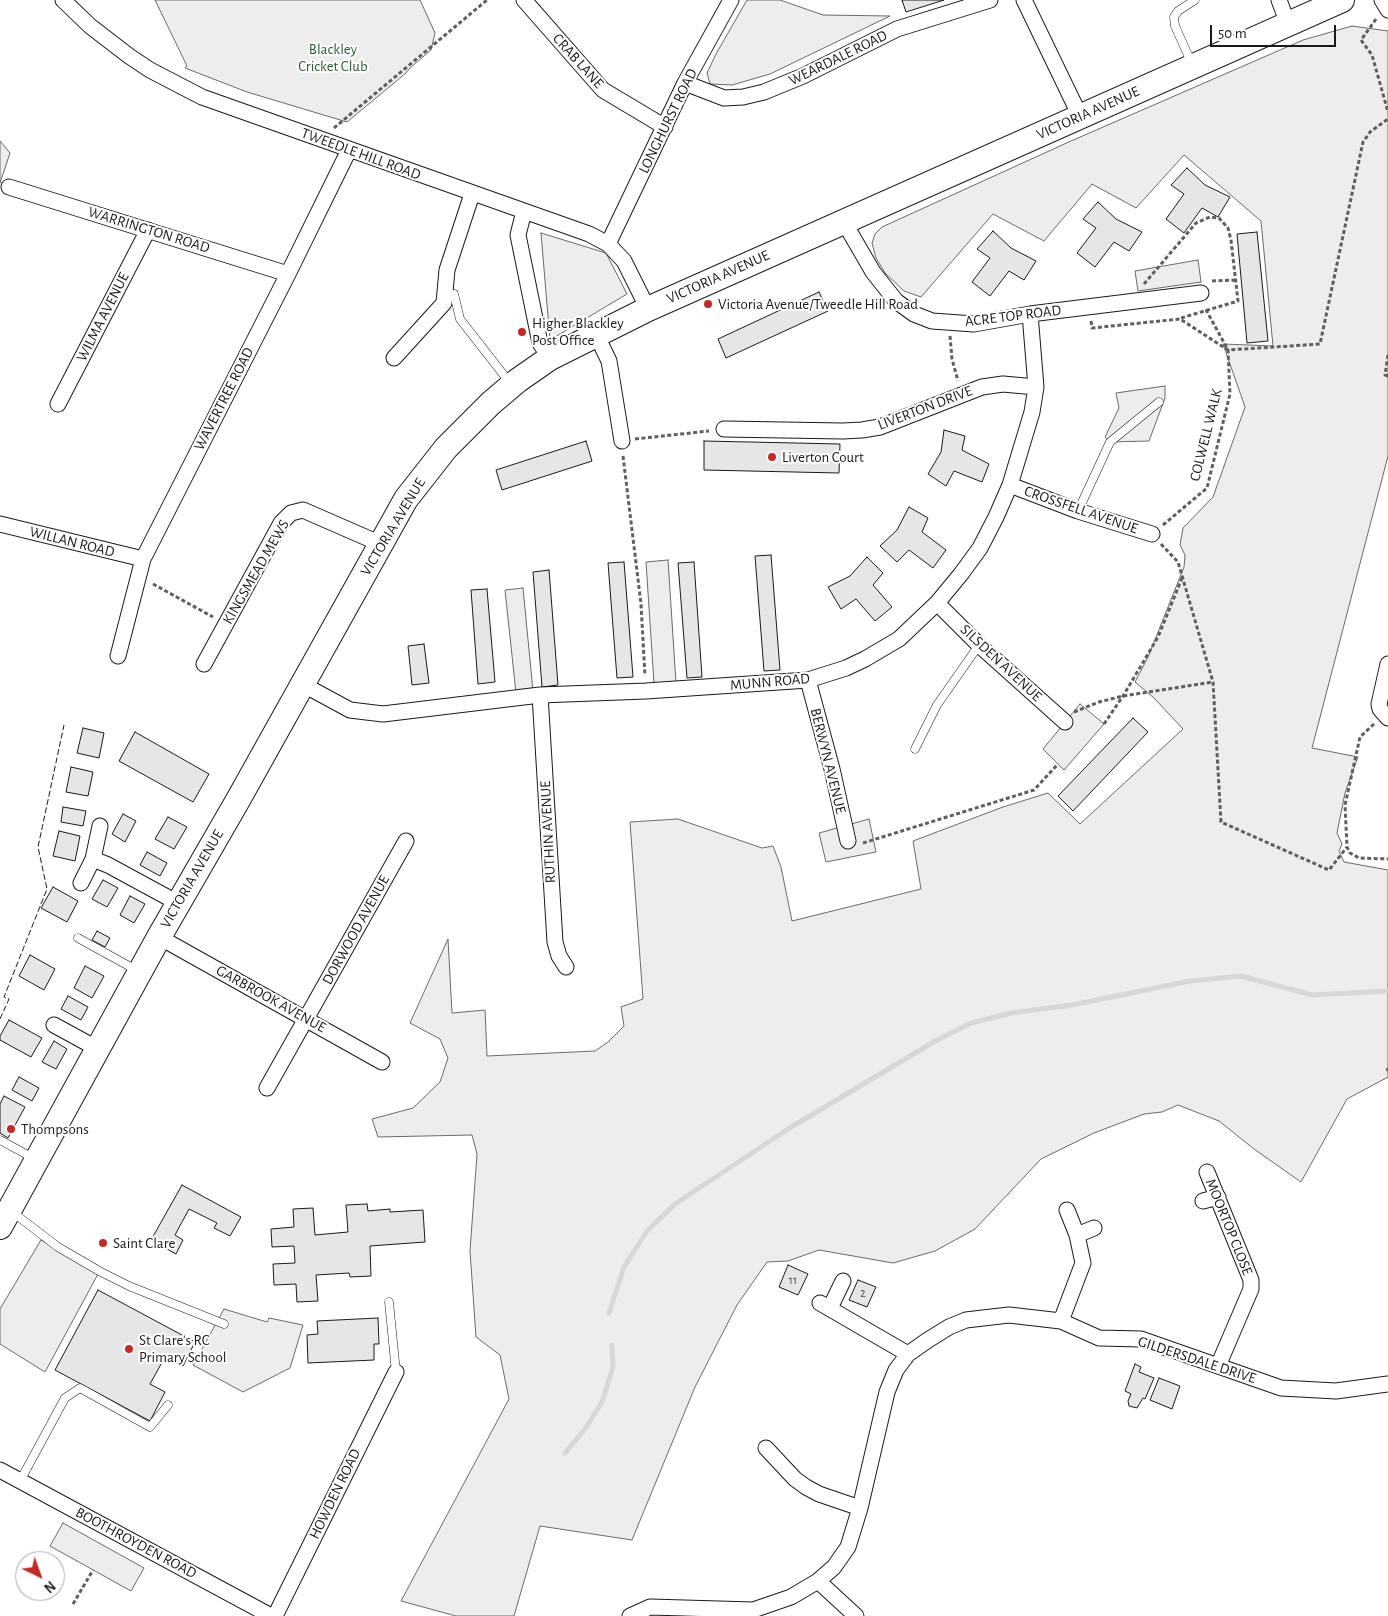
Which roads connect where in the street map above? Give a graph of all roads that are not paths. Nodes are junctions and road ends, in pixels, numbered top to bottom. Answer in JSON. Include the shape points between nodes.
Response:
{"nodes":[{"id":1,"x":63,"y":0,"type":"edge"},
{"id":2,"x":524,"y":0,"type":"edge"},
{"id":3,"x":731,"y":0,"type":"edge"},
{"id":4,"x":990,"y":0,"type":"edge"},
{"id":5,"x":1024,"y":0,"type":"edge"},
{"id":6,"x":1195,"y":0,"type":"edge"},
{"id":7,"x":1279,"y":0,"type":"edge"},
{"id":8,"x":1342,"y":0,"type":"edge"},
{"id":9,"x":1288,"y":24,"type":"junction"},
{"id":10,"x":1193,"y":66,"type":"junction"},
{"id":11,"x":686,"y":82,"type":"junction"},
{"id":12,"x":1080,"y":116,"type":"junction"},
{"id":13,"x":665,"y":127,"type":"junction"},
{"id":14,"x":348,"y":150,"type":"junction"},
{"id":15,"x":9,"y":187,"type":"dead end"},
{"id":16,"x":472,"y":194,"type":"junction"},
{"id":17,"x":524,"y":211,"type":"junction"},
{"id":18,"x":844,"y":222,"type":"junction"},
{"id":19,"x":148,"y":230,"type":"junction"},
{"id":20,"x":608,"y":244,"type":"junction"},
{"id":21,"x":288,"y":274,"type":"junction"},
{"id":22,"x":1205,"y":287,"type":"road end"},
{"id":23,"x":444,"y":295,"type":"junction"},
{"id":24,"x":648,"y":309,"type":"junction"},
{"id":25,"x":1030,"y":314,"type":"junction"},
{"id":26,"x":596,"y":334,"type":"junction"},
{"id":27,"x":394,"y":358,"type":"dead end"},
{"id":28,"x":550,"y":358,"type":"junction"},
{"id":29,"x":512,"y":385,"type":"junction"},
{"id":30,"x":1036,"y":387,"type":"junction"},
{"id":31,"x":1159,"y":402,"type":"dead end"},
{"id":32,"x":58,"y":404,"type":"dead end"},
{"id":33,"x":724,"y":429,"type":"road end"},
{"id":34,"x":622,"y":441,"type":"road end"},
{"id":35,"x":1010,"y":485,"type":"junction"},
{"id":36,"x":1078,"y":510,"type":"junction"},
{"id":37,"x":0,"y":524,"type":"edge"},
{"id":38,"x":1152,"y":534,"type":"road end"},
{"id":39,"x":381,"y":544,"type":"junction"},
{"id":40,"x":143,"y":560,"type":"junction"},
{"id":41,"x":937,"y":603,"type":"junction"},
{"id":42,"x":979,"y":644,"type":"junction"},
{"id":43,"x":118,"y":656,"type":"dead end"},
{"id":44,"x":204,"y":664,"type":"dead end"},
{"id":45,"x":1388,"y":664,"type":"edge"},
{"id":46,"x":808,"y":680,"type":"junction"},
{"id":47,"x":302,"y":684,"type":"junction"},
{"id":48,"x":540,"y":695,"type":"junction"},
{"id":49,"x":1386,"y":716,"type":"edge"},
{"id":50,"x":1063,"y":720,"type":"road end"},
{"id":51,"x":915,"y":749,"type":"dead end"},
{"id":52,"x":100,"y":826,"type":"dead end"},
{"id":53,"x":406,"y":841,"type":"dead end"},
{"id":54,"x":848,"y":841,"type":"road end"},
{"id":55,"x":93,"y":859,"type":"junction"},
{"id":56,"x":81,"y":882,"type":"dead end"},
{"id":57,"x":178,"y":903,"type":"junction"},
{"id":58,"x":159,"y":937,"type":"junction"},
{"id":59,"x":78,"y":938,"type":"dead end"},
{"id":60,"x":566,"y":967,"type":"dead end"},
{"id":61,"x":140,"y":972,"type":"junction"},
{"id":62,"x":306,"y":1019,"type":"junction"},
{"id":63,"x":54,"y":1025,"type":"dead end"},
{"id":64,"x":98,"y":1049,"type":"junction"},
{"id":65,"x":382,"y":1062,"type":"dead end"},
{"id":66,"x":267,"y":1088,"type":"dead end"},
{"id":67,"x":0,"y":1140,"type":"edge"},
{"id":68,"x":37,"y":1160,"type":"junction"},
{"id":69,"x":1207,"y":1172,"type":"dead end"},
{"id":70,"x":1218,"y":1197,"type":"junction"},
{"id":71,"x":1203,"y":1201,"type":"dead end"},
{"id":72,"x":1067,"y":1210,"type":"dead end"},
{"id":73,"x":4,"y":1219,"type":"edge"},
{"id":74,"x":1094,"y":1228,"type":"dead end"},
{"id":75,"x":1077,"y":1235,"type":"junction"},
{"id":76,"x":844,"y":1281,"type":"dead end"},
{"id":77,"x":389,"y":1302,"type":"dead end"},
{"id":78,"x":1061,"y":1321,"type":"junction"},
{"id":79,"x":224,"y":1324,"type":"dead end"},
{"id":80,"x":908,"y":1354,"type":"junction"},
{"id":81,"x":1218,"y":1366,"type":"junction"},
{"id":82,"x":396,"y":1372,"type":"joint"},
{"id":83,"x":1388,"y":1384,"type":"edge"},
{"id":84,"x":168,"y":1405,"type":"dead end"},
{"id":85,"x":766,"y":1448,"type":"dead end"},
{"id":86,"x":0,"y":1470,"type":"edge"},
{"id":87,"x":20,"y":1480,"type":"junction"},
{"id":88,"x":860,"y":1508,"type":"junction"},
{"id":89,"x":818,"y":1582,"type":"junction"},
{"id":90,"x":273,"y":1616,"type":"edge"},
{"id":91,"x":630,"y":1616,"type":"edge"},
{"id":92,"x":856,"y":1616,"type":"edge"}],
"edges":[{"from":1,"to":14,"type":"street","name":"TWEEDLE HILL ROAD","via":[[90,26],[150,70],[202,97]]},
{"from":2,"to":13,"type":"street","name":"CRAB LANE","via":[[603,90]]},
{"from":3,"to":11,"type":"street","name":"LONGHURST ROAD"},
{"from":4,"to":11,"type":"street","name":"WEARDALE ROAD","via":[[897,29],[764,92],[724,98]]},
{"from":5,"to":12,"type":"street"},
{"from":6,"to":10,"type":"lane","via":[[1174,16],[1175,26]]},
{"from":7,"to":9,"type":"street"},
{"from":8,"to":9,"type":"main road","name":"VICTORIA AVENUE"},
{"from":9,"to":10,"type":"main road","name":"VICTORIA AVENUE"},
{"from":10,"to":12,"type":"main road","name":"VICTORIA AVENUE"},
{"from":11,"to":13,"type":"street","name":"LONGHURST ROAD"},
{"from":12,"to":18,"type":"main road","name":"VICTORIA AVENUE"},
{"from":13,"to":20,"type":"street","name":"LONGHURST ROAD"},
{"from":14,"to":16,"type":"street","name":"TWEEDLE HILL ROAD"},
{"from":14,"to":21,"type":"street","name":"WAVERTREE ROAD"},
{"from":15,"to":19,"type":"street","name":"WARRINGTON ROAD"},
{"from":16,"to":17,"type":"street","name":"TWEEDLE HILL ROAD"},
{"from":16,"to":23,"type":"street","via":[[447,270]]},
{"from":17,"to":20,"type":"street","name":"TWEEDLE HILL ROAD"},
{"from":17,"to":28,"type":"street","via":[[518,235],[540,343]]},
{"from":18,"to":24,"type":"main road","name":"VICTORIA AVENUE"},
{"from":18,"to":25,"type":"street","name":"ACRE TOP ROAD","via":[[873,272],[896,302],[914,314],[932,321],[974,324]]},
{"from":19,"to":21,"type":"street","name":"WARRINGTON ROAD"},
{"from":19,"to":32,"type":"street","name":"WILMA AVENUE"},
{"from":20,"to":24,"type":"street","name":"TWEEDLE HILL ROAD","via":[[624,261]]},
{"from":21,"to":40,"type":"street","name":"WAVERTREE ROAD"},
{"from":22,"to":25,"type":"street","name":"ACRE TOP ROAD","via":[[1128,302]]},
{"from":23,"to":27,"type":"street","via":[[444,303]]},
{"from":23,"to":29,"type":"lane","via":[[454,294],[460,319]]},
{"from":24,"to":26,"type":"main road","name":"VICTORIA AVENUE"},
{"from":25,"to":30,"type":"street","name":"MUNN ROAD"},
{"from":26,"to":28,"type":"main road","name":"VICTORIA AVENUE"},
{"from":26,"to":34,"type":"street","via":[[609,360]]},
{"from":28,"to":29,"type":"main road","name":"VICTORIA AVENUE"},
{"from":29,"to":39,"type":"main road","name":"VICTORIA AVENUE","via":[[446,448],[406,499]]},
{"from":30,"to":33,"type":"street","name":"LIVERTON DRIVE","via":[[982,387],[871,429]]},
{"from":30,"to":35,"type":"street","name":"MUNN ROAD","via":[[1032,412]]},
{"from":31,"to":36,"type":"lane","via":[[1110,442]]},
{"from":35,"to":36,"type":"street","name":"CROSSFELL AVENUE"},
{"from":35,"to":41,"type":"street","name":"MUNN ROAD","via":[[980,548]]},
{"from":36,"to":38,"type":"street","name":"CROSSFELL AVENUE"},
{"from":37,"to":40,"type":"street","name":"WILLAN ROAD"},
{"from":39,"to":44,"type":"street","name":"KINGSMEAD MEWS","via":[[303,510],[291,513],[281,524]]},
{"from":39,"to":47,"type":"main road","name":"VICTORIA AVENUE"},
{"from":40,"to":43,"type":"street","name":"WAVERTREE ROAD"},
{"from":41,"to":42,"type":"street","name":"SILSDEN AVENUE"},
{"from":41,"to":46,"type":"street","name":"MUNN ROAD","via":[[885,648],[846,668]]},
{"from":42,"to":50,"type":"street","name":"SILSDEN AVENUE"},
{"from":42,"to":51,"type":"lane","via":[[937,704]]},
{"from":45,"to":49,"type":"street","via":[[1379,704]]},
{"from":46,"to":48,"type":"street","name":"MUNN ROAD"},
{"from":46,"to":54,"type":"street","name":"BERWYN AVENUE"},
{"from":47,"to":48,"type":"street","name":"MUNN ROAD","via":[[350,710],[383,714]]},
{"from":47,"to":57,"type":"main road","name":"VICTORIA AVENUE"},
{"from":48,"to":60,"type":"street","name":"RUTHIN AVENUE","via":[[555,942]]},
{"from":52,"to":55,"type":"street"},
{"from":53,"to":62,"type":"street","name":"DORWOOD AVENUE"},
{"from":55,"to":56,"type":"street"},
{"from":55,"to":57,"type":"street"},
{"from":57,"to":58,"type":"main road","name":"VICTORIA AVENUE"},
{"from":58,"to":61,"type":"main road","name":"VICTORIA AVENUE"},
{"from":58,"to":62,"type":"street","name":"GARBROOK AVENUE"},
{"from":59,"to":61,"type":"lane"},
{"from":61,"to":64,"type":"main road","name":"VICTORIA AVENUE"},
{"from":62,"to":65,"type":"street","name":"GARBROOK AVENUE"},
{"from":62,"to":66,"type":"street","name":"DORWOOD AVENUE"},
{"from":63,"to":64,"type":"street"},
{"from":64,"to":68,"type":"main road","name":"VICTORIA AVENUE"},
{"from":67,"to":68,"type":"lane"},
{"from":68,"to":73,"type":"main road","name":"VICTORIA AVENUE"},
{"from":69,"to":70,"type":"street","name":"MOORTOP CLOSE"},
{"from":70,"to":71,"type":"street"},
{"from":70,"to":81,"type":"street","name":"MOORTOP CLOSE","via":[[1251,1280],[1251,1289]]},
{"from":72,"to":75,"type":"street"},
{"from":73,"to":79,"type":"lane","via":[[129,1286]]},
{"from":74,"to":75,"type":"street"},
{"from":75,"to":78,"type":"street","via":[[1083,1263]]},
{"from":76,"to":80,"type":"street","via":[[825,1305]]},
{"from":77,"to":82,"type":"lane"},
{"from":78,"to":80,"type":"street","name":"GILDERSDALE DRIVE","via":[[1009,1315],[966,1320],[935,1335]]},
{"from":78,"to":81,"type":"street","name":"GILDERSDALE DRIVE","via":[[1099,1338],[1141,1339]]},
{"from":80,"to":88,"type":"street","name":"GILDERSDALE DRIVE","via":[[886,1392]]},
{"from":81,"to":83,"type":"street","name":"GILDERSDALE DRIVE","via":[[1281,1388],[1336,1391]]},
{"from":82,"to":90,"type":"street","name":"HOWDEN ROAD"},
{"from":84,"to":87,"type":"lane","via":[[150,1427],[80,1388],[64,1398]]},
{"from":85,"to":88,"type":"street","via":[[806,1487]]},
{"from":86,"to":87,"type":"street","name":"BOOTHROYDEN ROAD"},
{"from":87,"to":90,"type":"street","name":"BOOTHROYDEN ROAD"},
{"from":88,"to":89,"type":"street","name":"GILDERSDALE DRIVE","via":[[848,1547]]},
{"from":89,"to":91,"type":"street","via":[[791,1597],[752,1610],[650,1607]]},
{"from":89,"to":92,"type":"street"}]}
